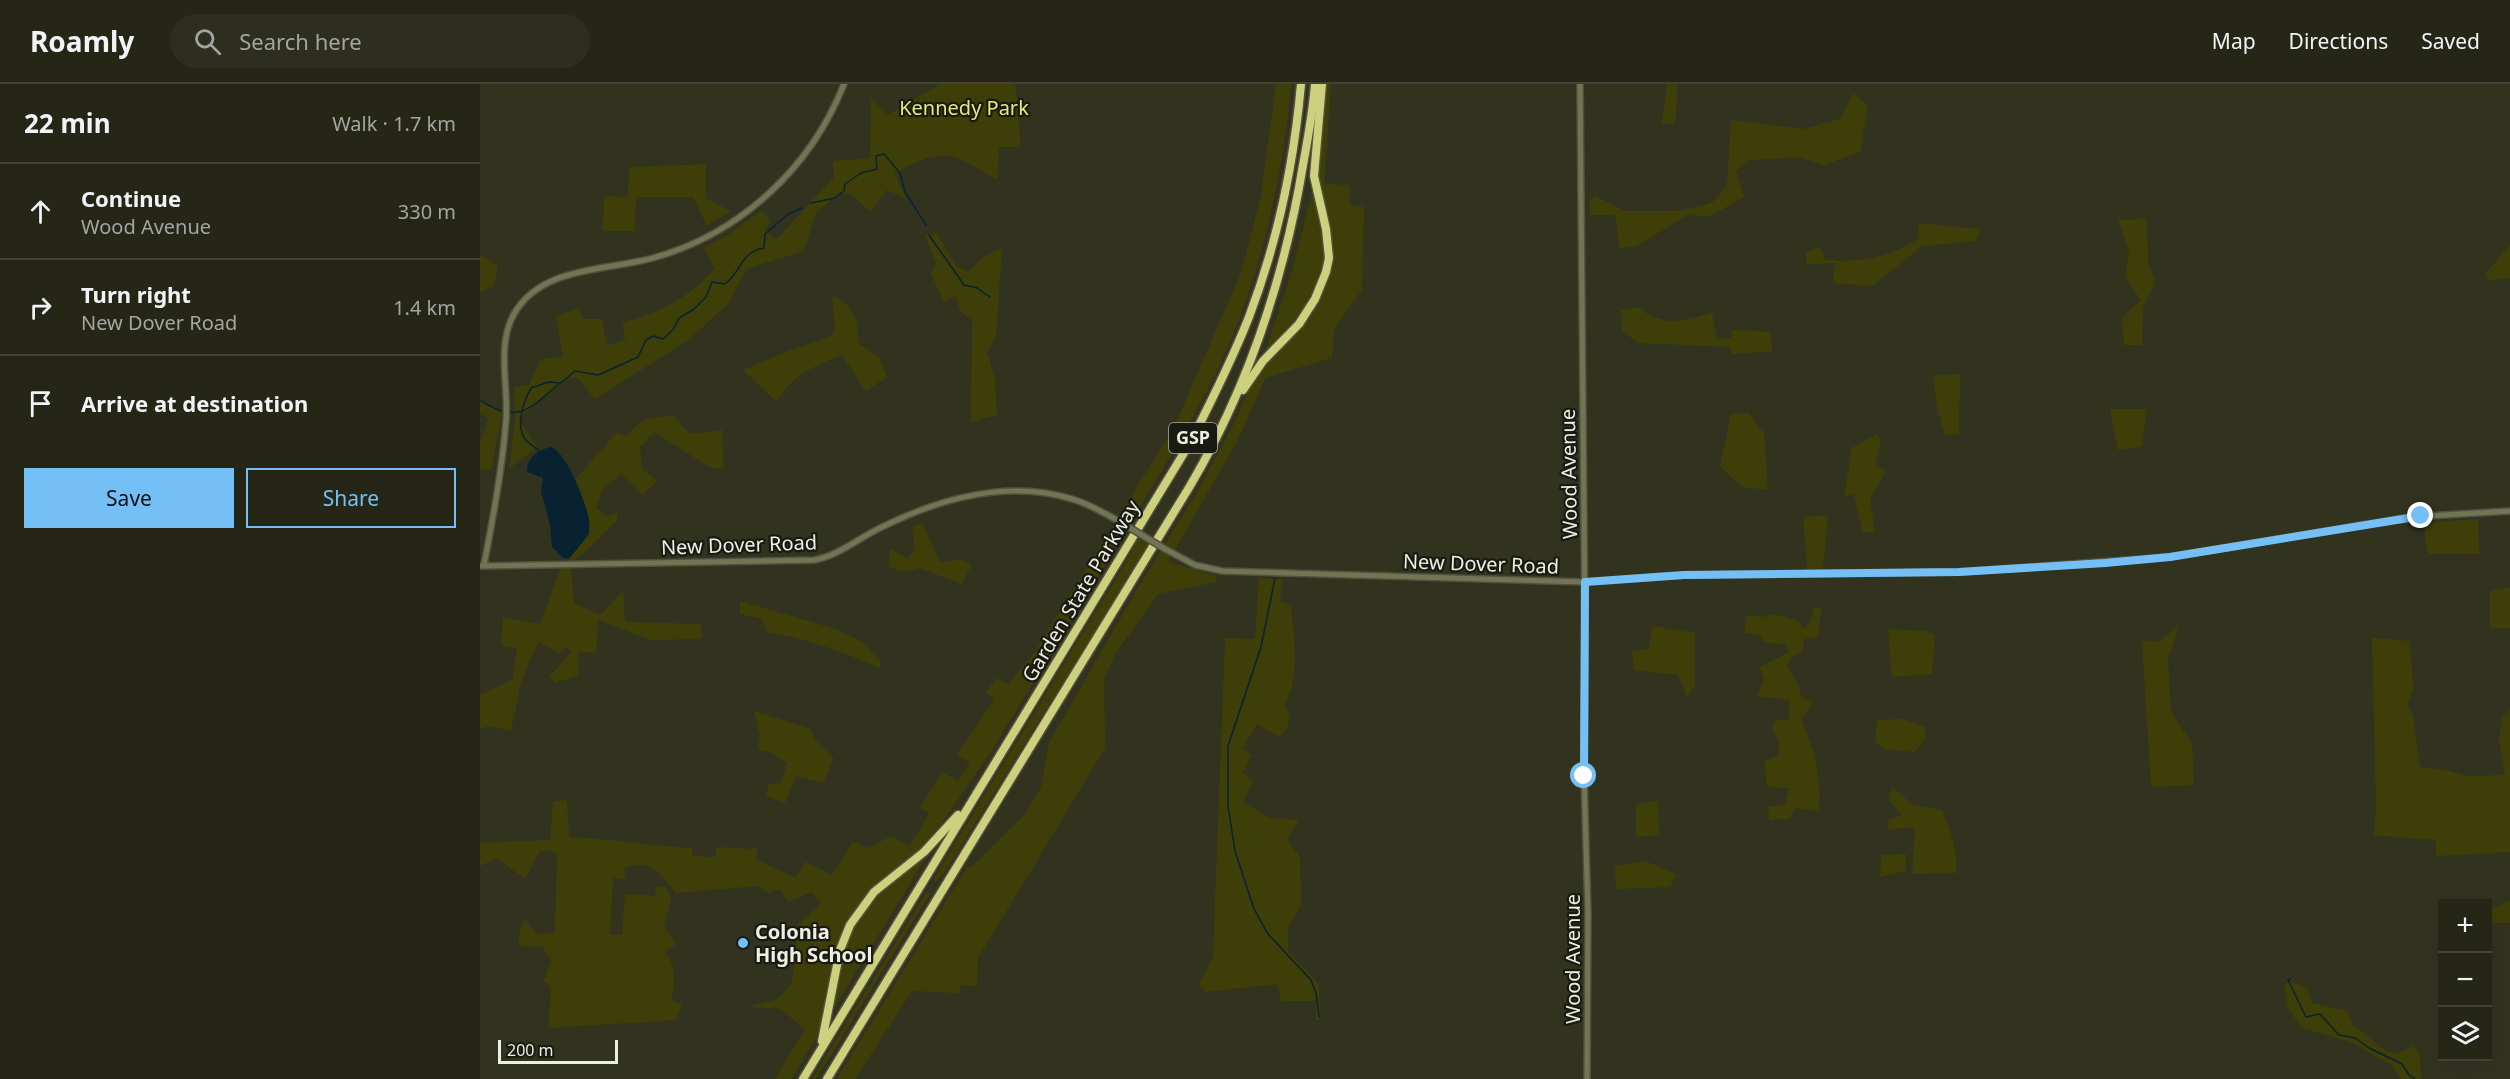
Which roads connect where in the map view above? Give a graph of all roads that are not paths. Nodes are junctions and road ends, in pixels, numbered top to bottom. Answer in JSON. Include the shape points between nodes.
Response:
{"nodes":[{"id":1,"x":844,"y":84,"type":"edge"},
{"id":2,"x":1301,"y":84,"type":"edge"},
{"id":3,"x":1315,"y":84,"type":"edge"},
{"id":4,"x":1322,"y":84,"type":"edge"},
{"id":5,"x":1580,"y":84,"type":"edge"},
{"id":6,"x":1239,"y":395,"type":"junction"},
{"id":7,"x":2510,"y":511,"type":"edge"},
{"id":8,"x":482,"y":566,"type":"edge"},
{"id":9,"x":1585,"y":582,"type":"junction"},
{"id":10,"x":979,"y":789,"type":"junction"},
{"id":11,"x":821,"y":1048,"type":"junction"},
{"id":12,"x":802,"y":1079,"type":"edge"},
{"id":13,"x":827,"y":1079,"type":"edge"},
{"id":14,"x":1587,"y":1079,"type":"edge"}],
"edges":[{"from":1,"to":8,"type":"street","via":[[826,123],[793,170],[739,218],[683,248],[562,277],[526,297],[507,332],[505,429]]},
{"from":2,"to":10,"type":"highway","name":"Garden State Parkway","number":"GSP","via":[[1283,203],[1239,342],[1190,442]]},
{"from":3,"to":6,"type":"highway","name":"Garden State Parkway","number":"GSP","via":[[1283,268]]},
{"from":4,"to":6,"type":"highway","via":[[1314,176],[1326,229],[1326,272],[1299,324],[1263,361]]},
{"from":5,"to":9,"type":"street","name":"Wood Avenue"},
{"from":6,"to":13,"type":"highway","name":"Garden State Parkway","number":"GSP","via":[[1191,486]]},
{"from":7,"to":9,"type":"street","name":"New Dover Road","via":[[2411,517],[2170,557],[2113,562],[1959,572],[1694,575]]},
{"from":8,"to":9,"type":"street","name":"New Dover Road","bridge":true,"via":[[814,560],[826,558],[881,527],[924,509],[969,496],[1041,492],[1073,499],[1195,565],[1222,571]]},
{"from":9,"to":14,"type":"street","name":"Wood Avenue"},
{"from":10,"to":11,"type":"highway","name":"Garden State Parkway","number":"GSP"},
{"from":10,"to":11,"type":"highway","via":[[939,838],[874,892],[850,925],[840,950]]},
{"from":11,"to":12,"type":"highway","name":"Garden State Parkway","number":"GSP"}]}
